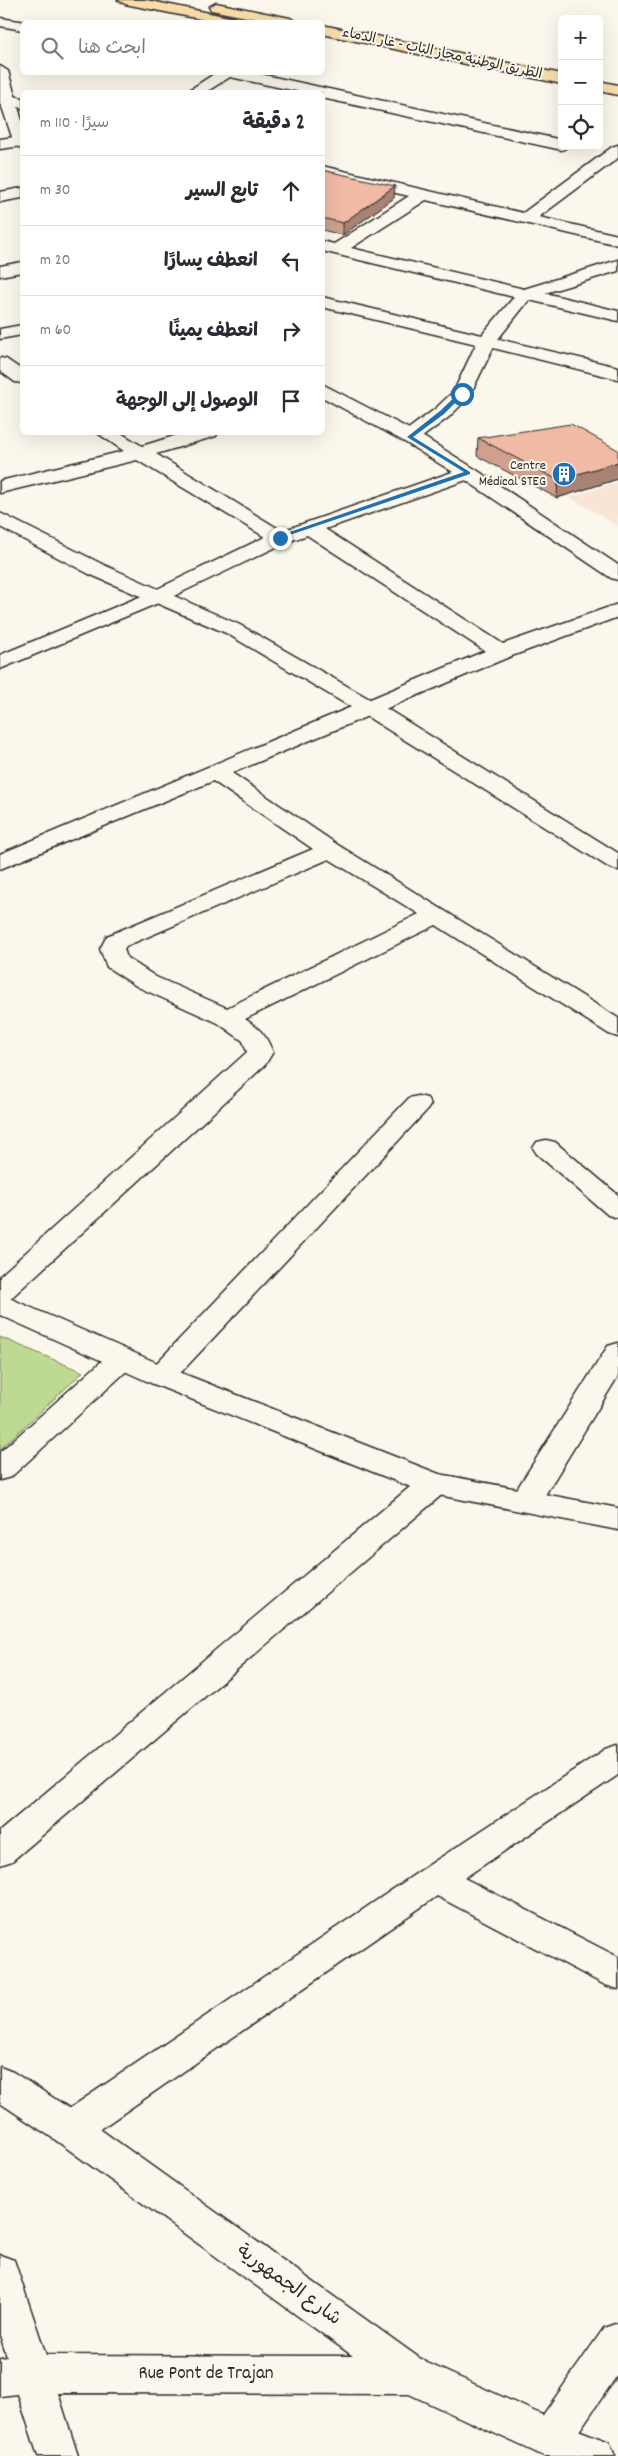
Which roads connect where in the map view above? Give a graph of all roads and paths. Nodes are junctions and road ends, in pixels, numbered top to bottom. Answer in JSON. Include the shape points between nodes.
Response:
{"nodes":[{"id":1,"x":125,"y":0,"type":"edge"},
{"id":2,"x":181,"y":0,"type":"edge"},
{"id":3,"x":224,"y":20,"type":"edge"},
{"id":4,"x":280,"y":20,"type":"edge"},
{"id":5,"x":0,"y":22,"type":"edge"},
{"id":6,"x":20,"y":26,"type":"edge"},
{"id":7,"x":325,"y":30,"type":"edge"},
{"id":8,"x":325,"y":42,"type":"edge"},
{"id":9,"x":0,"y":71,"type":"edge"},
{"id":10,"x":223,"y":75,"type":"edge"},
{"id":11,"x":241,"y":75,"type":"edge"},
{"id":12,"x":558,"y":78,"type":"edge"},
{"id":13,"x":603,"y":87,"type":"edge"},
{"id":14,"x":558,"y":89,"type":"edge"},
{"id":15,"x":199,"y":90,"type":"edge"},
{"id":16,"x":308,"y":90,"type":"edge"},
{"id":17,"x":618,"y":90,"type":"edge"},
{"id":18,"x":325,"y":94,"type":"edge"},
{"id":19,"x":603,"y":99,"type":"edge"},
{"id":20,"x":3,"y":100,"type":"edge"},
{"id":21,"x":618,"y":102,"type":"edge"},
{"id":22,"x":20,"y":103,"type":"edge"},
{"id":23,"x":20,"y":138,"type":"edge"},
{"id":24,"x":20,"y":142,"type":"edge"},
{"id":25,"x":0,"y":144,"type":"edge"},
{"id":26,"x":558,"y":144,"type":"edge"},
{"id":27,"x":592,"y":152,"type":"dead end"},
{"id":28,"x":614,"y":153,"type":"edge"},
{"id":29,"x":325,"y":172,"type":"edge"},
{"id":30,"x":20,"y":193,"type":"edge"},
{"id":31,"x":424,"y":194,"type":"junction"},
{"id":32,"x":0,"y":197,"type":"edge"},
{"id":33,"x":527,"y":218,"type":"junction"},
{"id":34,"x":618,"y":240,"type":"edge"},
{"id":35,"x":330,"y":248,"type":"edge"},
{"id":36,"x":618,"y":265,"type":"edge"},
{"id":37,"x":20,"y":267,"type":"edge"},
{"id":38,"x":0,"y":271,"type":"edge"},
{"id":39,"x":525,"y":294,"type":"junction"},
{"id":40,"x":325,"y":303,"type":"edge"},
{"id":41,"x":618,"y":316,"type":"edge"},
{"id":42,"x":20,"y":330,"type":"edge"},
{"id":43,"x":0,"y":334,"type":"edge"},
{"id":44,"x":487,"y":341,"type":"junction"},
{"id":45,"x":0,"y":363,"type":"edge"},
{"id":46,"x":618,"y":373,"type":"edge"},
{"id":47,"x":20,"y":377,"type":"edge"},
{"id":48,"x":327,"y":395,"type":"edge"},
{"id":49,"x":109,"y":435,"type":"edge"},
{"id":50,"x":199,"y":435,"type":"edge"},
{"id":51,"x":410,"y":437,"type":"junction"},
{"id":52,"x":137,"y":454,"type":"junction"},
{"id":53,"x":468,"y":473,"type":"junction"},
{"id":54,"x":0,"y":487,"type":"edge"},
{"id":55,"x":0,"y":519,"type":"edge"},
{"id":56,"x":308,"y":527,"type":"junction"},
{"id":57,"x":280,"y":538,"type":"junction"},
{"id":58,"x":618,"y":574,"type":"edge"},
{"id":59,"x":156,"y":596,"type":"junction"},
{"id":60,"x":618,"y":610,"type":"edge"},
{"id":61,"x":501,"y":652,"type":"junction"},
{"id":62,"x":0,"y":663,"type":"edge"},
{"id":63,"x":369,"y":708,"type":"junction"},
{"id":64,"x":214,"y":771,"type":"junction"},
{"id":65,"x":330,"y":850,"type":"junction"},
{"id":66,"x":0,"y":862,"type":"edge"},
{"id":67,"x":618,"y":863,"type":"edge"},
{"id":68,"x":437,"y":914,"type":"junction"},
{"id":69,"x":227,"y":1018,"type":"junction"},
{"id":70,"x":618,"y":1029,"type":"edge"},
{"id":71,"x":418,"y":1104,"type":"dead end"},
{"id":72,"x":546,"y":1148,"type":"dead end"},
{"id":73,"x":618,"y":1209,"type":"edge"},
{"id":74,"x":0,"y":1292,"type":"edge"},
{"id":75,"x":0,"y":1304,"type":"edge"},
{"id":76,"x":618,"y":1353,"type":"edge"},
{"id":77,"x":122,"y":1359,"type":"junction"},
{"id":78,"x":160,"y":1376,"type":"junction"},
{"id":79,"x":0,"y":1469,"type":"edge"},
{"id":80,"x":434,"y":1484,"type":"junction"},
{"id":81,"x":526,"y":1500,"type":"junction"},
{"id":82,"x":618,"y":1519,"type":"edge"},
{"id":83,"x":618,"y":1758,"type":"edge"},
{"id":84,"x":0,"y":1851,"type":"edge"},
{"id":85,"x":435,"y":1880,"type":"junction"},
{"id":86,"x":618,"y":1974,"type":"edge"},
{"id":87,"x":0,"y":2084,"type":"edge"},
{"id":88,"x":70,"y":2129,"type":"junction"},
{"id":89,"x":0,"y":2273,"type":"edge"},
{"id":90,"x":618,"y":2341,"type":"edge"},
{"id":91,"x":15,"y":2375,"type":"edge"},
{"id":92,"x":411,"y":2375,"type":"junction"},
{"id":93,"x":550,"y":2439,"type":"junction"},
{"id":94,"x":58,"y":2456,"type":"edge"},
{"id":95,"x":595,"y":2456,"type":"edge"}],
"edges":[{"from":1,"to":3,"type":"highway"},
{"from":2,"to":4,"type":"highway"},
{"from":5,"to":6,"type":"street"},
{"from":7,"to":12,"type":"highway","name":"الطريق الوطنية مجاز الباب - غار الدماء"},
{"from":8,"to":14,"type":"highway","name":"الطريق الوطنية مجاز الباب - غار الدماء"},
{"from":9,"to":20,"type":"street"},
{"from":10,"to":15,"type":"street"},
{"from":11,"to":16,"type":"street"},
{"from":13,"to":17,"type":"highway"},
{"from":18,"to":26,"type":"street"},
{"from":19,"to":21,"type":"highway"},
{"from":20,"to":22,"type":"street"},
{"from":20,"to":23,"type":"street"},
{"from":24,"to":25,"type":"street"},
{"from":27,"to":28,"type":"street"},
{"from":28,"to":33,"type":"street"},
{"from":29,"to":31,"type":"street"},
{"from":30,"to":32,"type":"street"},
{"from":31,"to":33,"type":"street"},
{"from":31,"to":35,"type":"street"},
{"from":33,"to":34,"type":"street"},
{"from":35,"to":39,"type":"street"},
{"from":36,"to":39,"type":"street"},
{"from":37,"to":38,"type":"street"},
{"from":39,"to":41,"type":"street"},
{"from":39,"to":44,"type":"street"},
{"from":40,"to":44,"type":"street"},
{"from":42,"to":43,"type":"street"},
{"from":44,"to":46,"type":"street"},
{"from":44,"to":51,"type":"street","via":[[462,394]]},
{"from":45,"to":47,"type":"street"},
{"from":48,"to":51,"type":"street"},
{"from":49,"to":52,"type":"street"},
{"from":50,"to":52,"type":"street"},
{"from":51,"to":53,"type":"street"},
{"from":52,"to":54,"type":"street"},
{"from":52,"to":57,"type":"street"},
{"from":53,"to":56,"type":"street"},
{"from":53,"to":58,"type":"street"},
{"from":55,"to":59,"type":"street","via":[[65,554]]},
{"from":56,"to":57,"type":"street"},
{"from":56,"to":61,"type":"street"},
{"from":57,"to":59,"type":"street"},
{"from":59,"to":62,"type":"street"},
{"from":59,"to":63,"type":"street","via":[[232,628]]},
{"from":60,"to":61,"type":"street"},
{"from":61,"to":63,"type":"street"},
{"from":63,"to":64,"type":"street"},
{"from":63,"to":67,"type":"street"},
{"from":64,"to":65,"type":"street"},
{"from":64,"to":66,"type":"street"},
{"from":65,"to":68,"type":"street"},
{"from":65,"to":69,"type":"street","via":[[116,941],[112,949],[116,962],[147,982]]},
{"from":68,"to":69,"type":"street"},
{"from":68,"to":70,"type":"street"},
{"from":69,"to":74,"type":"street","via":[[254,1037],[260,1052],[256,1059]]},
{"from":71,"to":78,"type":"street"},
{"from":72,"to":73,"type":"street"},
{"from":75,"to":77,"type":"street"},
{"from":76,"to":81,"type":"street"},
{"from":77,"to":78,"type":"street"},
{"from":77,"to":79,"type":"street"},
{"from":78,"to":80,"type":"street"},
{"from":80,"to":81,"type":"street"},
{"from":80,"to":84,"type":"street"},
{"from":81,"to":82,"type":"street"},
{"from":83,"to":85,"type":"street"},
{"from":85,"to":86,"type":"street"},
{"from":85,"to":88,"type":"street"},
{"from":87,"to":88,"type":"street","name":"شارع الجمهورية"},
{"from":88,"to":92,"type":"street","name":"شارع الجمهورية"},
{"from":89,"to":91,"type":"street"},
{"from":90,"to":93,"type":"street"},
{"from":91,"to":92,"type":"street","name":"Rue Pont de Trajan"},
{"from":91,"to":94,"type":"street"},
{"from":92,"to":93,"type":"street","name":"شارع الجمهورية"},
{"from":93,"to":95,"type":"street","name":"شارع الجمهورية"}]}
